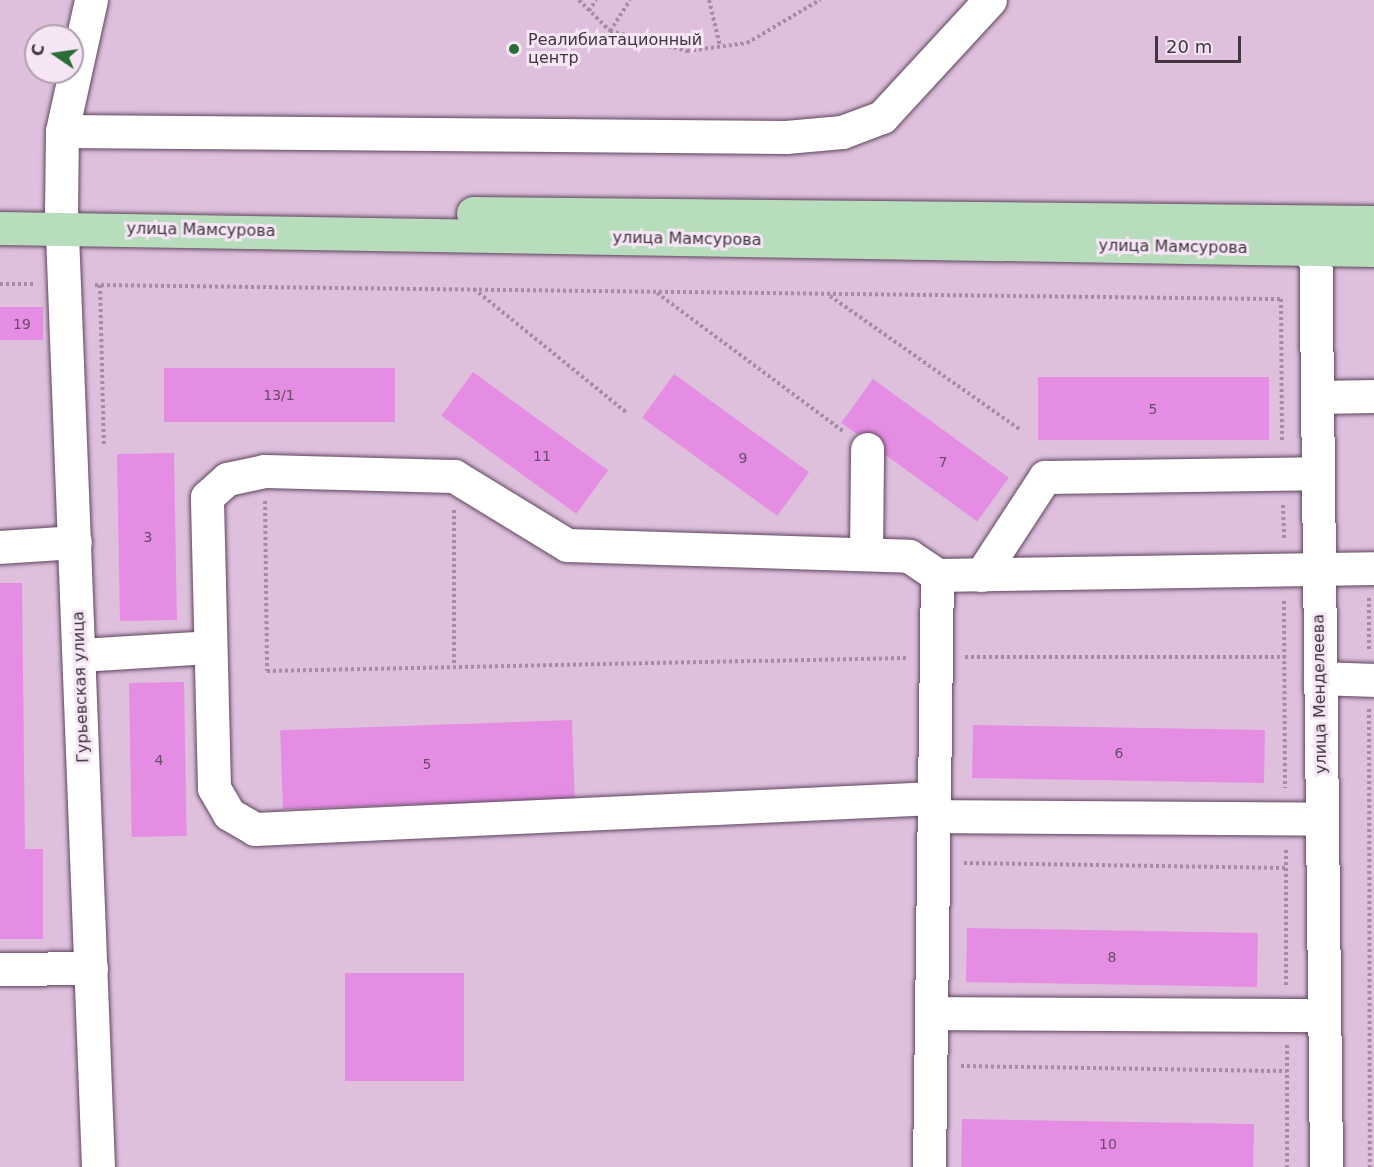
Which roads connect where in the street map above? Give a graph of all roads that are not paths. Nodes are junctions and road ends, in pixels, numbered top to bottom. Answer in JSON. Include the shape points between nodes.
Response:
{"nodes":[{"id":1,"x":91,"y":0,"type":"edge"},
{"id":2,"x":990,"y":0,"type":"edge"},
{"id":3,"x":62,"y":131,"type":"junction"},
{"id":4,"x":0,"y":208,"type":"edge"},
{"id":5,"x":61,"y":218,"type":"junction"},
{"id":6,"x":1374,"y":222,"type":"edge"},
{"id":7,"x":0,"y":228,"type":"edge"},
{"id":8,"x":1315,"y":236,"type":"junction"},
{"id":9,"x":1374,"y":250,"type":"edge"},
{"id":10,"x":1374,"y":396,"type":"edge"},
{"id":11,"x":1317,"y":397,"type":"junction"},
{"id":12,"x":867,"y":450,"type":"road end"},
{"id":13,"x":1318,"y":473,"type":"junction"},
{"id":14,"x":75,"y":542,"type":"junction"},
{"id":15,"x":0,"y":547,"type":"edge"},
{"id":16,"x":866,"y":553,"type":"junction"},
{"id":17,"x":1371,"y":568,"type":"edge"},
{"id":18,"x":1319,"y":571,"type":"junction"},
{"id":19,"x":937,"y":575,"type":"junction"},
{"id":20,"x":981,"y":575,"type":"junction"},
{"id":21,"x":209,"y":647,"type":"junction"},
{"id":22,"x":80,"y":656,"type":"junction"},
{"id":23,"x":1320,"y":678,"type":"junction"},
{"id":24,"x":1371,"y":680,"type":"edge"},
{"id":25,"x":934,"y":807,"type":"junction"},
{"id":26,"x":1322,"y":819,"type":"junction"},
{"id":27,"x":91,"y":968,"type":"junction"},
{"id":28,"x":0,"y":969,"type":"edge"},
{"id":29,"x":931,"y":1013,"type":"junction"},
{"id":30,"x":1324,"y":1015,"type":"junction"},
{"id":31,"x":98,"y":1167,"type":"edge"},
{"id":32,"x":929,"y":1167,"type":"edge"},
{"id":33,"x":1326,"y":1167,"type":"edge"}],
"edges":[{"from":1,"to":3,"type":"street","name":"Гурьевская улица"},
{"from":2,"to":3,"type":"street","via":[[882,117],[842,132],[786,137]]},
{"from":3,"to":5,"type":"street","name":"Гурьевская улица"},
{"from":4,"to":5,"type":"main road","name":"улица Мамсурова"},
{"from":5,"to":7,"type":"main road","name":"улица Мамсурова"},
{"from":5,"to":8,"type":"main road","name":"улица Мамсурова"},
{"from":5,"to":14,"type":"street","name":"Гурьевская улица"},
{"from":6,"to":8,"type":"main road","name":"улица Мамсурова"},
{"from":8,"to":9,"type":"main road","name":"улица Мамсурова"},
{"from":8,"to":11,"type":"street","name":"улица Менделеева"},
{"from":10,"to":11,"type":"street"},
{"from":11,"to":13,"type":"street","name":"улица Менделеева"},
{"from":12,"to":16,"type":"street"},
{"from":13,"to":18,"type":"street","name":"улица Менделеева"},
{"from":13,"to":20,"type":"street","via":[[1045,477]]},
{"from":14,"to":15,"type":"street"},
{"from":14,"to":22,"type":"street","name":"Гурьевская улица"},
{"from":16,"to":19,"type":"street","via":[[909,556]]},
{"from":16,"to":21,"type":"street","via":[[567,545],[454,476],[264,471],[226,479],[207,497]]},
{"from":17,"to":18,"type":"street"},
{"from":18,"to":20,"type":"street"},
{"from":18,"to":23,"type":"street","name":"улица Менделеева"},
{"from":19,"to":20,"type":"street"},
{"from":19,"to":25,"type":"street"},
{"from":21,"to":22,"type":"street"},
{"from":21,"to":25,"type":"street","via":[[214,789],[229,814],[255,829]]},
{"from":22,"to":27,"type":"street","name":"Гурьевская улица"},
{"from":23,"to":24,"type":"street"},
{"from":23,"to":26,"type":"street","name":"улица Менделеева"},
{"from":25,"to":26,"type":"street"},
{"from":25,"to":29,"type":"street"},
{"from":26,"to":30,"type":"street","name":"улица Менделеева"},
{"from":27,"to":28,"type":"street"},
{"from":27,"to":31,"type":"street","name":"Гурьевская улица"},
{"from":29,"to":30,"type":"street"},
{"from":29,"to":32,"type":"street"},
{"from":30,"to":33,"type":"street","name":"улица Менделеева"}]}
